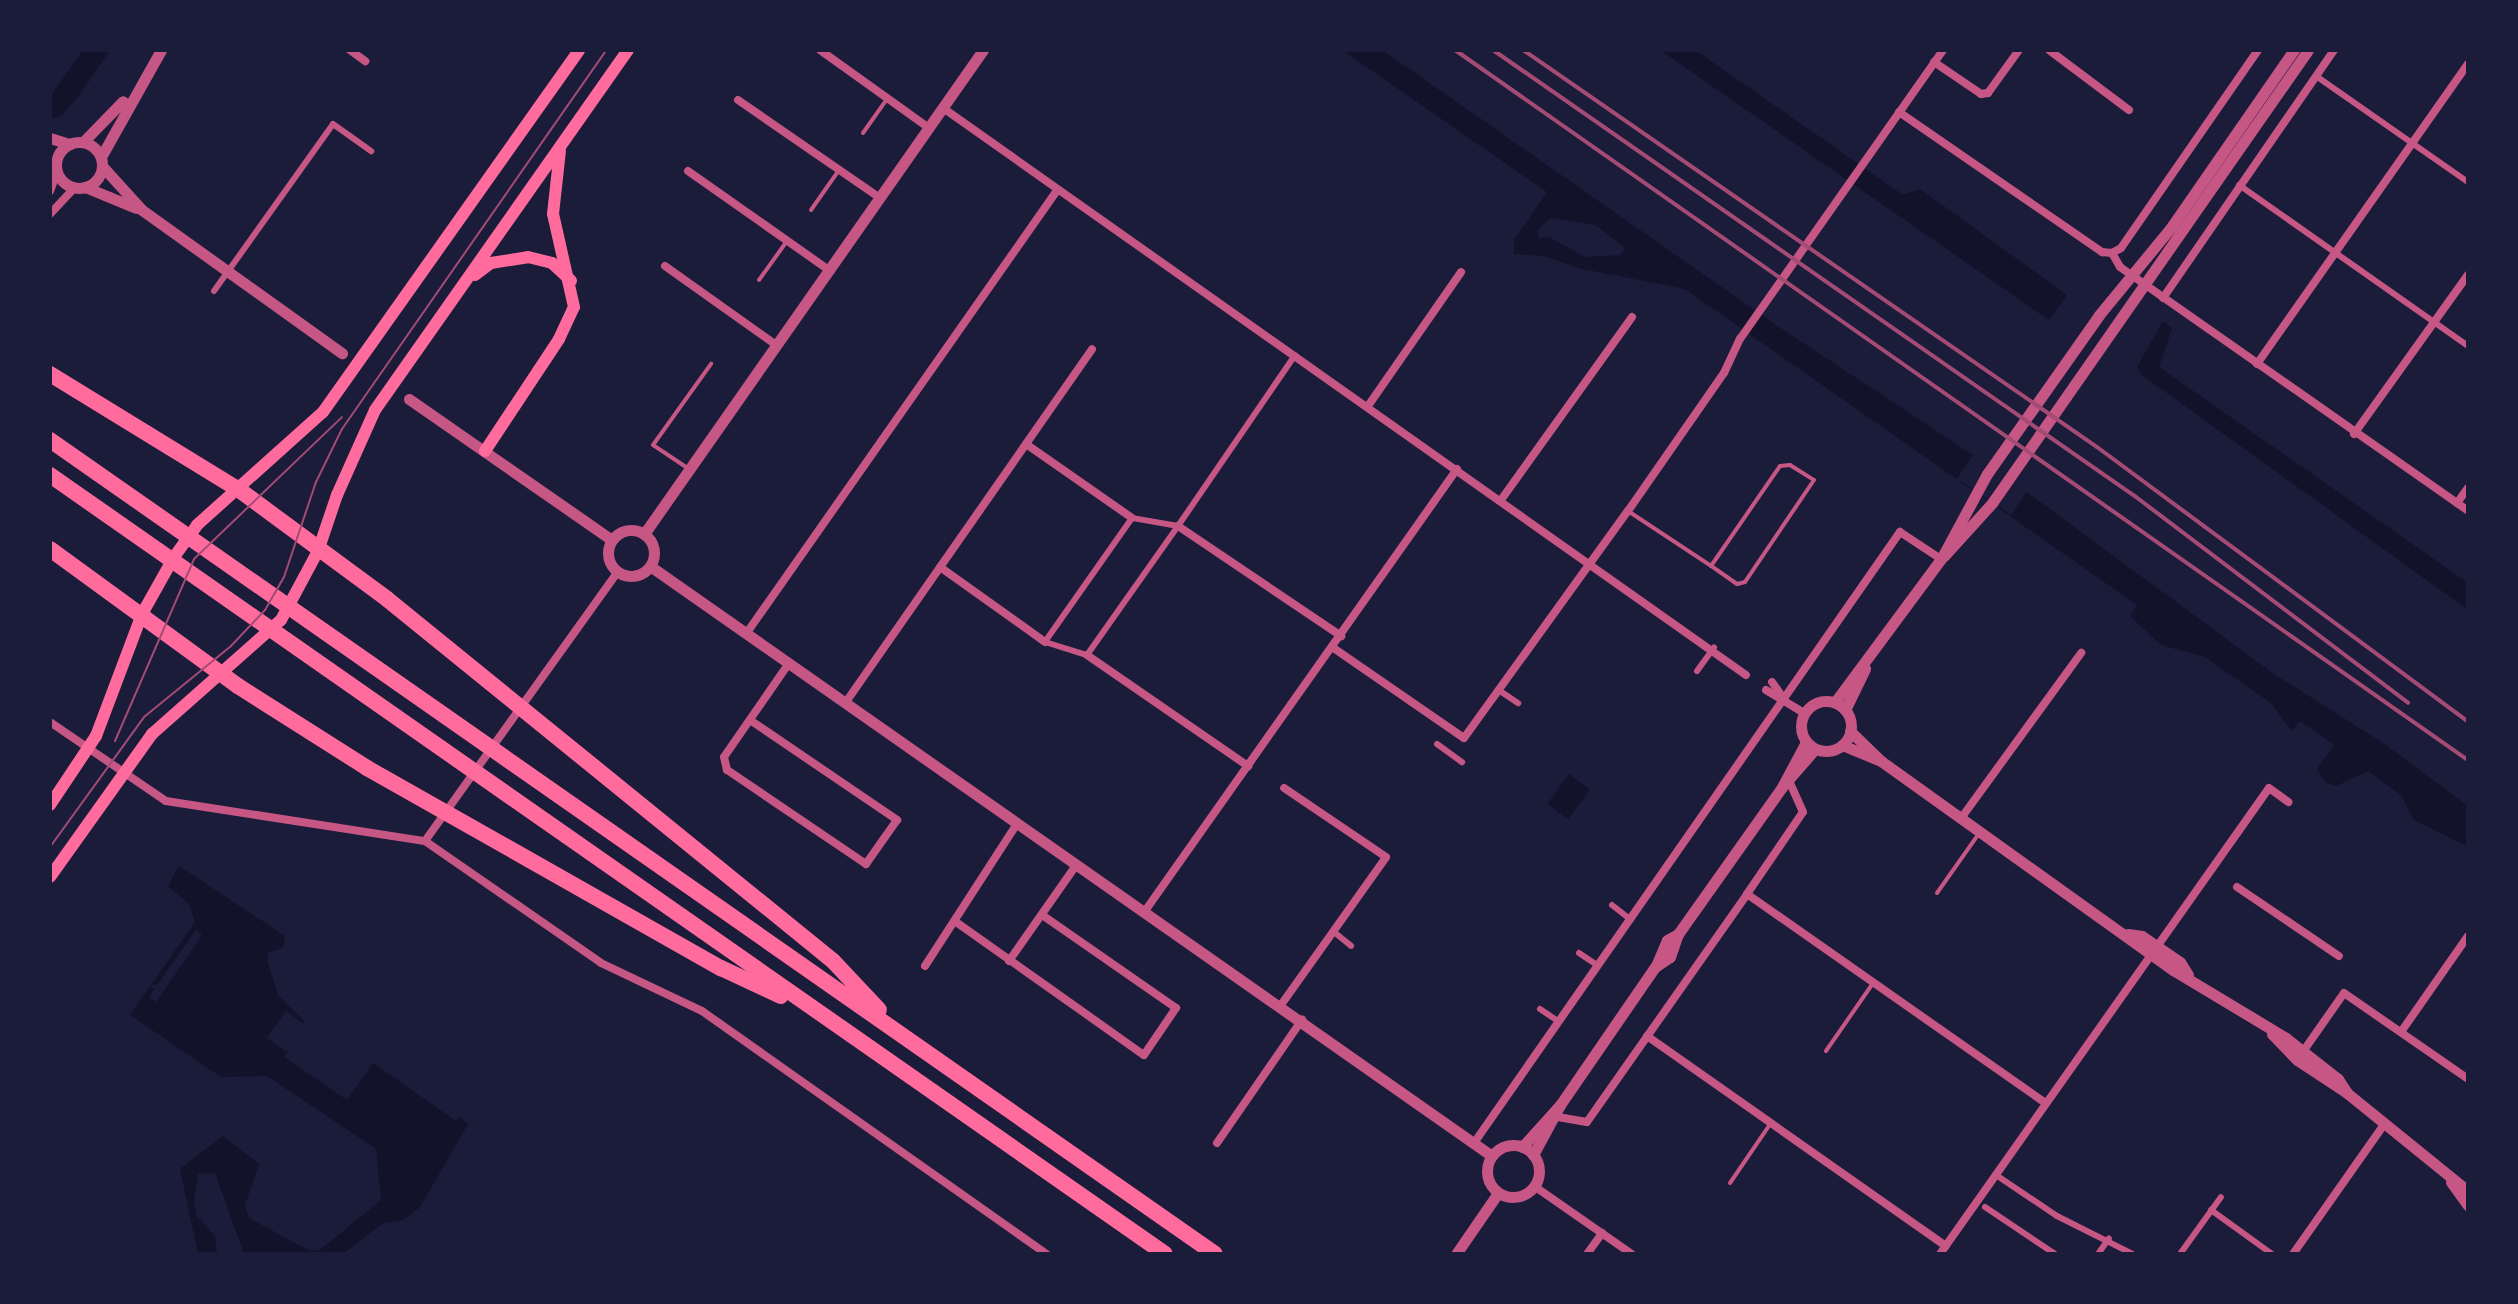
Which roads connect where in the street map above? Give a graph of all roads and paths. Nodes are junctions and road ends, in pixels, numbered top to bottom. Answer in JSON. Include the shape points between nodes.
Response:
{"nodes":[{"id":1,"x":161,"y":50,"type":"edge"},
{"id":2,"x":350,"y":50,"type":"edge"},
{"id":3,"x":579,"y":50,"type":"edge"},
{"id":4,"x":628,"y":50,"type":"edge"},
{"id":5,"x":820,"y":50,"type":"edge"},
{"id":6,"x":1943,"y":50,"type":"edge"},
{"id":7,"x":2019,"y":50,"type":"edge"},
{"id":8,"x":2049,"y":50,"type":"edge"},
{"id":9,"x":2258,"y":50,"type":"edge"},
{"id":10,"x":2294,"y":50,"type":"edge"},
{"id":11,"x":2308,"y":50,"type":"edge"},
{"id":12,"x":2334,"y":50,"type":"edge"},
{"id":13,"x":977,"y":52,"type":"edge"},
{"id":14,"x":365,"y":61,"type":"dead end"},
{"id":15,"x":1934,"y":62,"type":"junction"},
{"id":16,"x":2468,"y":64,"type":"edge"},
{"id":17,"x":2316,"y":76,"type":"junction"},
{"id":18,"x":137,"y":85,"type":"junction"},
{"id":19,"x":887,"y":99,"type":"junction"},
{"id":20,"x":738,"y":100,"type":"dead end"},
{"id":21,"x":943,"y":108,"type":"junction"},
{"id":22,"x":2129,"y":110,"type":"dead end"},
{"id":23,"x":1899,"y":112,"type":"junction"},
{"id":24,"x":929,"y":128,"type":"junction"},
{"id":25,"x":863,"y":133,"type":"dead end"},
{"id":26,"x":50,"y":138,"type":"edge"},
{"id":27,"x":83,"y":142,"type":"junction"},
{"id":28,"x":2412,"y":143,"type":"junction"},
{"id":29,"x":70,"y":144,"type":"junction"},
{"id":30,"x":561,"y":147,"type":"junction"},
{"id":31,"x":371,"y":151,"type":"dead end"},
{"id":32,"x":101,"y":162,"type":"junction"},
{"id":33,"x":54,"y":165,"type":"edge"},
{"id":34,"x":839,"y":170,"type":"junction"},
{"id":35,"x":688,"y":171,"type":"dead end"},
{"id":36,"x":2468,"y":182,"type":"edge"},
{"id":37,"x":2239,"y":185,"type":"junction"},
{"id":38,"x":80,"y":187,"type":"junction"},
{"id":39,"x":1058,"y":189,"type":"junction"},
{"id":40,"x":50,"y":191,"type":"edge"},
{"id":41,"x":880,"y":198,"type":"junction"},
{"id":42,"x":142,"y":210,"type":"junction"},
{"id":43,"x":811,"y":210,"type":"dead end"},
{"id":44,"x":50,"y":214,"type":"edge"},
{"id":45,"x":787,"y":241,"type":"junction"},
{"id":46,"x":2336,"y":252,"type":"junction"},
{"id":47,"x":2112,"y":253,"type":"junction"},
{"id":48,"x":665,"y":266,"type":"dead end"},
{"id":49,"x":829,"y":270,"type":"junction"},
{"id":50,"x":228,"y":272,"type":"junction"},
{"id":51,"x":1461,"y":272,"type":"dead end"},
{"id":52,"x":2132,"y":275,"type":"junction"},
{"id":53,"x":2468,"y":275,"type":"edge"},
{"id":54,"x":468,"y":280,"type":"junction"},
{"id":55,"x":759,"y":280,"type":"dead end"},
{"id":56,"x":571,"y":281,"type":"junction"},
{"id":57,"x":2147,"y":286,"type":"junction"},
{"id":58,"x":214,"y":291,"type":"dead end"},
{"id":59,"x":2163,"y":298,"type":"junction"},
{"id":60,"x":1632,"y":317,"type":"dead end"},
{"id":61,"x":2435,"y":322,"type":"junction"},
{"id":62,"x":776,"y":345,"type":"junction"},
{"id":63,"x":2468,"y":346,"type":"edge"},
{"id":64,"x":1092,"y":349,"type":"dead end"},
{"id":65,"x":342,"y":353,"type":"dead end"},
{"id":66,"x":1295,"y":355,"type":"junction"},
{"id":67,"x":711,"y":364,"type":"dead end"},
{"id":68,"x":2257,"y":364,"type":"junction"},
{"id":69,"x":50,"y":374,"type":"edge"},
{"id":70,"x":409,"y":399,"type":"dead end"},
{"id":71,"x":1368,"y":406,"type":"junction"},
{"id":72,"x":2354,"y":434,"type":"junction"},
{"id":73,"x":50,"y":440,"type":"edge"},
{"id":74,"x":1026,"y":444,"type":"junction"},
{"id":75,"x":485,"y":451,"type":"junction"},
{"id":76,"x":689,"y":469,"type":"junction"},
{"id":77,"x":1457,"y":469,"type":"junction"},
{"id":78,"x":50,"y":475,"type":"edge"},
{"id":79,"x":2468,"y":488,"type":"edge"},
{"id":80,"x":238,"y":489,"type":"junction"},
{"id":81,"x":1501,"y":500,"type":"junction"},
{"id":82,"x":2457,"y":503,"type":"junction"},
{"id":83,"x":1628,"y":511,"type":"junction"},
{"id":84,"x":2468,"y":511,"type":"edge"},
{"id":85,"x":1132,"y":518,"type":"junction"},
{"id":86,"x":1178,"y":526,"type":"junction"},
{"id":87,"x":644,"y":534,"type":"junction"},
{"id":88,"x":612,"y":540,"type":"junction"},
{"id":89,"x":50,"y":549,"type":"edge"},
{"id":90,"x":318,"y":551,"type":"junction"},
{"id":91,"x":1941,"y":559,"type":"junction"},
{"id":92,"x":1591,"y":562,"type":"junction"},
{"id":93,"x":650,"y":566,"type":"junction"},
{"id":94,"x":1711,"y":566,"type":"junction"},
{"id":95,"x":940,"y":567,"type":"junction"},
{"id":96,"x":618,"y":571,"type":"junction"},
{"id":97,"x":142,"y":614,"type":"junction"},
{"id":98,"x":746,"y":634,"type":"junction"},
{"id":99,"x":1341,"y":636,"type":"junction"},
{"id":100,"x":1045,"y":642,"type":"junction"},
{"id":101,"x":1332,"y":647,"type":"junction"},
{"id":102,"x":1714,"y":648,"type":"junction"},
{"id":103,"x":2081,"y":653,"type":"dead end"},
{"id":104,"x":1087,"y":655,"type":"junction"},
{"id":105,"x":789,"y":663,"type":"junction"},
{"id":106,"x":1697,"y":671,"type":"dead end"},
{"id":107,"x":1749,"y":672,"type":"dead end"},
{"id":108,"x":222,"y":675,"type":"junction"},
{"id":109,"x":1769,"y":686,"type":"dead end"},
{"id":110,"x":1500,"y":691,"type":"junction"},
{"id":111,"x":1781,"y":696,"type":"junction"},
{"id":112,"x":846,"y":702,"type":"junction"},
{"id":113,"x":1518,"y":703,"type":"dead end"},
{"id":114,"x":1840,"y":706,"type":"junction"},
{"id":115,"x":1804,"y":713,"type":"junction"},
{"id":116,"x":750,"y":720,"type":"junction"},
{"id":117,"x":50,"y":722,"type":"edge"},
{"id":118,"x":1850,"y":731,"type":"junction"},
{"id":119,"x":1437,"y":744,"type":"dead end"},
{"id":120,"x":1842,"y":745,"type":"junction"},
{"id":121,"x":1810,"y":746,"type":"junction"},
{"id":122,"x":1881,"y":761,"type":"junction"},
{"id":123,"x":1462,"y":762,"type":"dead end"},
{"id":124,"x":1248,"y":766,"type":"junction"},
{"id":125,"x":1786,"y":785,"type":"junction"},
{"id":126,"x":1284,"y":788,"type":"dead end"},
{"id":127,"x":2288,"y":802,"type":"dead end"},
{"id":128,"x":50,"y":805,"type":"edge"},
{"id":129,"x":1962,"y":817,"type":"junction"},
{"id":130,"x":1018,"y":822,"type":"junction"},
{"id":131,"x":1981,"y":830,"type":"junction"},
{"id":132,"x":425,"y":841,"type":"junction"},
{"id":133,"x":1077,"y":864,"type":"junction"},
{"id":134,"x":50,"y":877,"type":"edge"},
{"id":135,"x":2237,"y":887,"type":"dead end"},
{"id":136,"x":1937,"y":893,"type":"dead end"},
{"id":137,"x":1747,"y":894,"type":"junction"},
{"id":138,"x":1612,"y":905,"type":"dead end"},
{"id":139,"x":1145,"y":911,"type":"junction"},
{"id":140,"x":1042,"y":915,"type":"junction"},
{"id":141,"x":1631,"y":920,"type":"junction"},
{"id":142,"x":956,"y":922,"type":"junction"},
{"id":143,"x":1334,"y":932,"type":"junction"},
{"id":144,"x":2468,"y":936,"type":"edge"},
{"id":145,"x":1351,"y":946,"type":"dead end"},
{"id":146,"x":2154,"y":951,"type":"junction"},
{"id":147,"x":1579,"y":953,"type":"dead end"},
{"id":148,"x":2339,"y":956,"type":"dead end"},
{"id":149,"x":1009,"y":961,"type":"junction"},
{"id":150,"x":925,"y":966,"type":"dead end"},
{"id":151,"x":1598,"y":966,"type":"junction"},
{"id":152,"x":1873,"y":983,"type":"junction"},
{"id":153,"x":1281,"y":1005,"type":"junction"},
{"id":154,"x":1540,"y":1009,"type":"dead end"},
{"id":155,"x":820,"y":1013,"type":"junction"},
{"id":156,"x":1302,"y":1020,"type":"junction"},
{"id":157,"x":1559,"y":1022,"type":"junction"},
{"id":158,"x":2401,"y":1032,"type":"junction"},
{"id":159,"x":902,"y":1035,"type":"junction"},
{"id":160,"x":1647,"y":1036,"type":"junction"},
{"id":161,"x":1826,"y":1051,"type":"dead end"},
{"id":162,"x":2300,"y":1056,"type":"junction"},
{"id":163,"x":2468,"y":1078,"type":"edge"},
{"id":164,"x":2046,"y":1103,"type":"junction"},
{"id":165,"x":1559,"y":1111,"type":"junction"},
{"id":166,"x":1771,"y":1123,"type":"junction"},
{"id":167,"x":2385,"y":1123,"type":"junction"},
{"id":168,"x":1217,"y":1143,"type":"dead end"},
{"id":169,"x":1474,"y":1143,"type":"junction"},
{"id":170,"x":1522,"y":1147,"type":"junction"},
{"id":171,"x":1533,"y":1155,"type":"junction"},
{"id":172,"x":1492,"y":1156,"type":"junction"},
{"id":173,"x":1996,"y":1175,"type":"junction"},
{"id":174,"x":2451,"y":1182,"type":"junction"},
{"id":175,"x":1730,"y":1183,"type":"dead end"},
{"id":176,"x":1534,"y":1186,"type":"junction"},
{"id":177,"x":2468,"y":1191,"type":"edge"},
{"id":178,"x":1498,"y":1193,"type":"junction"},
{"id":179,"x":2221,"y":1197,"type":"dead end"},
{"id":180,"x":2468,"y":1205,"type":"edge"},
{"id":181,"x":1985,"y":1207,"type":"dead end"},
{"id":182,"x":2211,"y":1210,"type":"junction"},
{"id":183,"x":1602,"y":1233,"type":"junction"},
{"id":184,"x":2109,"y":1238,"type":"junction"},
{"id":185,"x":1943,"y":1250,"type":"edge"},
{"id":186,"x":1162,"y":1253,"type":"edge"},
{"id":187,"x":1047,"y":1254,"type":"edge"},
{"id":188,"x":1215,"y":1254,"type":"edge"},
{"id":189,"x":1456,"y":1254,"type":"edge"},
{"id":190,"x":1587,"y":1254,"type":"edge"},
{"id":191,"x":1632,"y":1254,"type":"edge"},
{"id":192,"x":2055,"y":1254,"type":"edge"},
{"id":193,"x":2098,"y":1254,"type":"edge"},
{"id":194,"x":2133,"y":1254,"type":"edge"},
{"id":195,"x":2180,"y":1254,"type":"edge"},
{"id":196,"x":2272,"y":1254,"type":"edge"},
{"id":197,"x":2293,"y":1254,"type":"edge"}],
"edges":[{"from":1,"to":18,"type":"street"},
{"from":2,"to":14,"type":"street"},
{"from":3,"to":80,"type":"main road","via":[[343,388]]},
{"from":4,"to":30,"type":"main road"},
{"from":5,"to":19,"type":"street"},
{"from":6,"to":15,"type":"street"},
{"from":7,"to":15,"type":"street","via":[[1988,93],[1981,94]]},
{"from":8,"to":22,"type":"street"},
{"from":9,"to":47,"type":"street","via":[[2121,248]]},
{"from":10,"to":52,"type":"street"},
{"from":11,"to":57,"type":"street"},
{"from":12,"to":17,"type":"street"},
{"from":13,"to":21,"type":"street"},
{"from":15,"to":23,"type":"street"},
{"from":16,"to":28,"type":"street"},
{"from":17,"to":28,"type":"street"},
{"from":17,"to":37,"type":"street"},
{"from":18,"to":27,"type":"street"},
{"from":18,"to":32,"type":"street"},
{"from":19,"to":24,"type":"street"},
{"from":19,"to":25,"type":"lane"},
{"from":20,"to":34,"type":"street"},
{"from":21,"to":24,"type":"street"},
{"from":21,"to":39,"type":"street"},
{"from":23,"to":47,"type":"street","via":[[2102,252]]},
{"from":23,"to":83,"type":"street"},
{"from":24,"to":41,"type":"street"},
{"from":26,"to":29,"type":"street"},
{"from":27,"to":29,"type":"street"},
{"from":27,"to":32,"type":"street"},
{"from":28,"to":36,"type":"street"},
{"from":28,"to":46,"type":"street"},
{"from":29,"to":33,"type":"street"},
{"from":30,"to":54,"type":"main road"},
{"from":30,"to":56,"type":"main road","via":[[553,214]]},
{"from":31,"to":50,"type":"street","via":[[333,124]]},
{"from":32,"to":38,"type":"street","via":[[97,180]]},
{"from":32,"to":42,"type":"street"},
{"from":33,"to":38,"type":"street"},
{"from":33,"to":40,"type":"street"},
{"from":34,"to":41,"type":"street"},
{"from":34,"to":43,"type":"lane"},
{"from":35,"to":45,"type":"street"},
{"from":37,"to":46,"type":"street"},
{"from":37,"to":59,"type":"street"},
{"from":38,"to":42,"type":"street"},
{"from":38,"to":44,"type":"street"},
{"from":39,"to":66,"type":"street"},
{"from":39,"to":98,"type":"street"},
{"from":41,"to":49,"type":"street"},
{"from":42,"to":50,"type":"street"},
{"from":45,"to":49,"type":"street"},
{"from":45,"to":55,"type":"lane"},
{"from":46,"to":61,"type":"street"},
{"from":46,"to":68,"type":"street"},
{"from":47,"to":52,"type":"street"},
{"from":48,"to":62,"type":"street"},
{"from":49,"to":62,"type":"street"},
{"from":50,"to":58,"type":"street"},
{"from":50,"to":65,"type":"street"},
{"from":51,"to":71,"type":"street"},
{"from":52,"to":57,"type":"street"},
{"from":52,"to":91,"type":"street","via":[[1976,491]]},
{"from":53,"to":61,"type":"street"},
{"from":54,"to":56,"type":"main road","via":[[491,263],[528,257],[552,263]]},
{"from":54,"to":90,"type":"main road","via":[[375,410]]},
{"from":56,"to":75,"type":"main road","via":[[570,320]]},
{"from":57,"to":59,"type":"street"},
{"from":57,"to":91,"type":"street","via":[[1992,503]]},
{"from":59,"to":68,"type":"street"},
{"from":60,"to":81,"type":"street"},
{"from":61,"to":63,"type":"street"},
{"from":61,"to":72,"type":"street"},
{"from":62,"to":76,"type":"street"},
{"from":64,"to":74,"type":"street"},
{"from":66,"to":71,"type":"street"},
{"from":66,"to":86,"type":"street"},
{"from":67,"to":76,"type":"lane","via":[[653,445]]},
{"from":68,"to":72,"type":"street"},
{"from":69,"to":80,"type":"highway"},
{"from":70,"to":75,"type":"street"},
{"from":71,"to":77,"type":"street"},
{"from":72,"to":82,"type":"street"},
{"from":73,"to":159,"type":"highway"},
{"from":74,"to":85,"type":"street"},
{"from":74,"to":95,"type":"street"},
{"from":75,"to":88,"type":"street"},
{"from":76,"to":87,"type":"street"},
{"from":77,"to":81,"type":"street"},
{"from":77,"to":99,"type":"street"},
{"from":78,"to":155,"type":"highway"},
{"from":79,"to":82,"type":"street"},
{"from":80,"to":90,"type":"highway"},
{"from":80,"to":97,"type":"main road","via":[[189,536]]},
{"from":81,"to":92,"type":"street"},
{"from":82,"to":84,"type":"street"},
{"from":83,"to":92,"type":"street"},
{"from":83,"to":94,"type":"lane"},
{"from":85,"to":86,"type":"street"},
{"from":85,"to":100,"type":"street"},
{"from":86,"to":99,"type":"street"},
{"from":86,"to":104,"type":"street"},
{"from":87,"to":88,"type":"street","via":[[627,530]]},
{"from":87,"to":93,"type":"street","via":[[654,552]]},
{"from":88,"to":96,"type":"street","via":[[608,554]]},
{"from":89,"to":97,"type":"highway"},
{"from":90,"to":108,"type":"main road","via":[[281,620]]},
{"from":90,"to":159,"type":"highway","via":[[833,961]]},
{"from":91,"to":111,"type":"street","via":[[1900,532],[1802,678]]},
{"from":91,"to":114,"type":"street"},
{"from":92,"to":102,"type":"street"},
{"from":92,"to":110,"type":"street"},
{"from":93,"to":96,"type":"street","via":[[635,575]]},
{"from":93,"to":98,"type":"street"},
{"from":94,"to":94,"type":"lane","via":[[1780,466],[1790,465],[1814,480],[1745,582],[1737,584]]},
{"from":95,"to":100,"type":"street"},
{"from":95,"to":112,"type":"street"},
{"from":96,"to":132,"type":"street"},
{"from":97,"to":108,"type":"highway"},
{"from":97,"to":128,"type":"main road","via":[[96,736]]},
{"from":98,"to":105,"type":"street"},
{"from":99,"to":101,"type":"street"},
{"from":100,"to":104,"type":"street"},
{"from":101,"to":110,"type":"street","via":[[1464,738]]},
{"from":101,"to":124,"type":"street"},
{"from":102,"to":106,"type":"street"},
{"from":102,"to":107,"type":"street"},
{"from":103,"to":129,"type":"street"},
{"from":104,"to":124,"type":"street"},
{"from":105,"to":112,"type":"street"},
{"from":105,"to":116,"type":"street"},
{"from":108,"to":134,"type":"main road","via":[[169,716]]},
{"from":108,"to":155,"type":"highway","via":[[410,792],[721,968]]},
{"from":109,"to":111,"type":"street"},
{"from":110,"to":113,"type":"street"},
{"from":111,"to":115,"type":"street"},
{"from":111,"to":141,"type":"street","via":[[1768,726]]},
{"from":112,"to":130,"type":"street"},
{"from":114,"to":115,"type":"street","via":[[1818,702]]},
{"from":114,"to":118,"type":"street"},
{"from":115,"to":121,"type":"street","via":[[1800,724]]},
{"from":116,"to":116,"type":"street","via":[[897,820],[866,864],[727,770],[724,757]]},
{"from":117,"to":132,"type":"street","via":[[140,786],[176,803]]},
{"from":118,"to":120,"type":"street"},
{"from":118,"to":122,"type":"street"},
{"from":119,"to":123,"type":"street"},
{"from":120,"to":121,"type":"street"},
{"from":120,"to":122,"type":"street"},
{"from":121,"to":125,"type":"street"},
{"from":122,"to":129,"type":"street"},
{"from":124,"to":139,"type":"street"},
{"from":125,"to":137,"type":"street","via":[[1803,812]]},
{"from":125,"to":165,"type":"street"},
{"from":126,"to":143,"type":"street","via":[[1386,857]]},
{"from":127,"to":146,"type":"street","via":[[2269,788]]},
{"from":129,"to":131,"type":"street"},
{"from":130,"to":133,"type":"street"},
{"from":130,"to":142,"type":"street"},
{"from":131,"to":136,"type":"lane"},
{"from":131,"to":146,"type":"street"},
{"from":132,"to":187,"type":"street","via":[[601,963],[702,1011]]},
{"from":133,"to":139,"type":"street"},
{"from":133,"to":140,"type":"street"},
{"from":135,"to":148,"type":"street"},
{"from":137,"to":152,"type":"street"},
{"from":137,"to":160,"type":"street"},
{"from":138,"to":141,"type":"street"},
{"from":139,"to":153,"type":"street"},
{"from":140,"to":149,"type":"street"},
{"from":140,"to":149,"type":"street","via":[[1176,1008],[1144,1055]]},
{"from":141,"to":151,"type":"street"},
{"from":142,"to":149,"type":"street"},
{"from":142,"to":150,"type":"street"},
{"from":143,"to":145,"type":"street"},
{"from":143,"to":153,"type":"street"},
{"from":144,"to":158,"type":"street"},
{"from":146,"to":162,"type":"street"},
{"from":146,"to":164,"type":"street"},
{"from":147,"to":151,"type":"street"},
{"from":151,"to":157,"type":"street"},
{"from":152,"to":161,"type":"lane"},
{"from":152,"to":164,"type":"street"},
{"from":153,"to":156,"type":"street"},
{"from":154,"to":157,"type":"street"},
{"from":155,"to":186,"type":"highway"},
{"from":156,"to":168,"type":"street"},
{"from":156,"to":169,"type":"street"},
{"from":157,"to":169,"type":"street"},
{"from":158,"to":162,"type":"street","via":[[2344,993]]},
{"from":158,"to":163,"type":"street"},
{"from":159,"to":188,"type":"highway"},
{"from":160,"to":165,"type":"street","via":[[1587,1122]]},
{"from":160,"to":166,"type":"street"},
{"from":162,"to":167,"type":"street"},
{"from":164,"to":173,"type":"street"},
{"from":165,"to":170,"type":"street"},
{"from":165,"to":171,"type":"street"},
{"from":166,"to":175,"type":"lane"},
{"from":166,"to":185,"type":"street"},
{"from":167,"to":174,"type":"street"},
{"from":167,"to":197,"type":"street"},
{"from":169,"to":172,"type":"street"},
{"from":170,"to":171,"type":"street"},
{"from":170,"to":172,"type":"street","via":[[1507,1146]]},
{"from":171,"to":176,"type":"street","via":[[1538,1165]]},
{"from":172,"to":178,"type":"street","via":[[1488,1179]]},
{"from":173,"to":184,"type":"street","via":[[2057,1216]]},
{"from":173,"to":185,"type":"street"},
{"from":174,"to":177,"type":"street"},
{"from":174,"to":180,"type":"street"},
{"from":176,"to":178,"type":"street","via":[[1518,1197]]},
{"from":176,"to":183,"type":"street"},
{"from":178,"to":189,"type":"street"},
{"from":179,"to":182,"type":"street"},
{"from":181,"to":192,"type":"street"},
{"from":182,"to":195,"type":"street"},
{"from":182,"to":196,"type":"street"},
{"from":183,"to":190,"type":"street"},
{"from":183,"to":191,"type":"street"},
{"from":184,"to":193,"type":"street"},
{"from":184,"to":194,"type":"street"}]}
